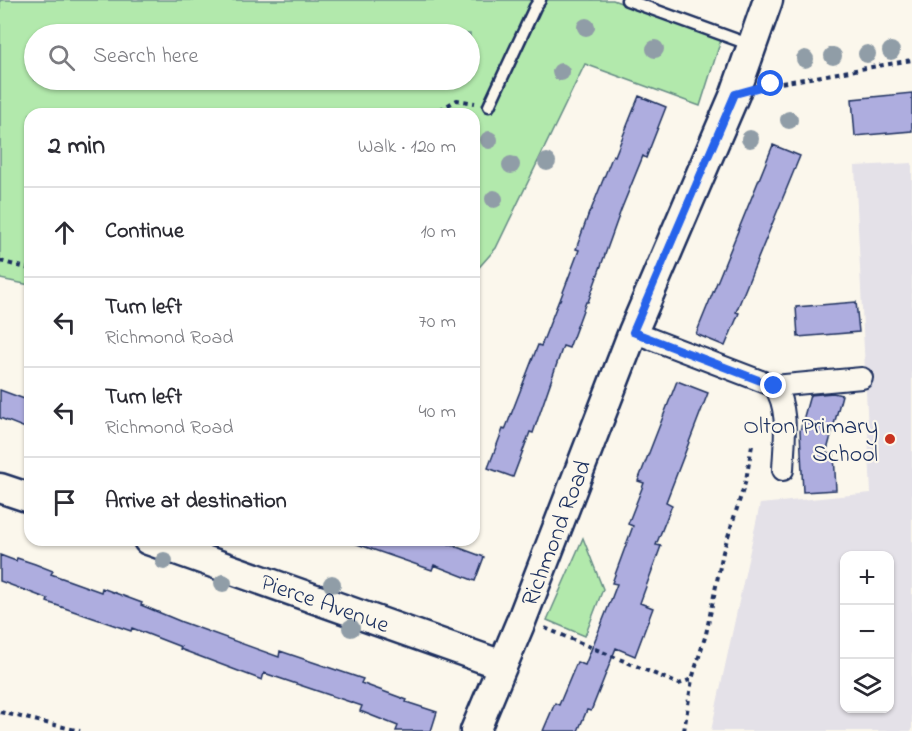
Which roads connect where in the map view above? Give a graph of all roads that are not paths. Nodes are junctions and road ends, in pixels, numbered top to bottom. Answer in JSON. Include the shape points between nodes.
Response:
{"nodes":[{"id":1,"x":540,"y":0,"type":"edge"},
{"id":2,"x":768,"y":0,"type":"edge"},
{"id":3,"x":631,"y":1,"type":"edge"},
{"id":4,"x":752,"y":45,"type":"junction"},
{"id":5,"x":489,"y":106,"type":"road end"},
{"id":6,"x":633,"y":332,"type":"junction"},
{"id":7,"x":862,"y":378,"type":"dead end"},
{"id":8,"x":774,"y":386,"type":"junction"},
{"id":9,"x":783,"y":470,"type":"dead end"},
{"id":10,"x":0,"y":488,"type":"edge"},
{"id":11,"x":24,"y":496,"type":"edge"},
{"id":12,"x":165,"y":546,"type":"edge"},
{"id":13,"x":502,"y":665,"type":"junction"},
{"id":14,"x":475,"y":731,"type":"edge"}],
"edges":[{"from":1,"to":5,"type":"lane"},
{"from":2,"to":4,"type":"street","name":"Richmond Road"},
{"from":3,"to":4,"type":"lane"},
{"from":4,"to":6,"type":"street","name":"Richmond Road","via":[[735,94]]},
{"from":6,"to":8,"type":"street"},
{"from":6,"to":13,"type":"street","name":"Richmond Road"},
{"from":7,"to":8,"type":"street"},
{"from":8,"to":9,"type":"street","via":[[784,417]]},
{"from":10,"to":11,"type":"street"},
{"from":12,"to":13,"type":"street","name":"Pierce Avenue"},
{"from":13,"to":14,"type":"street","name":"Richmond Road"}]}
